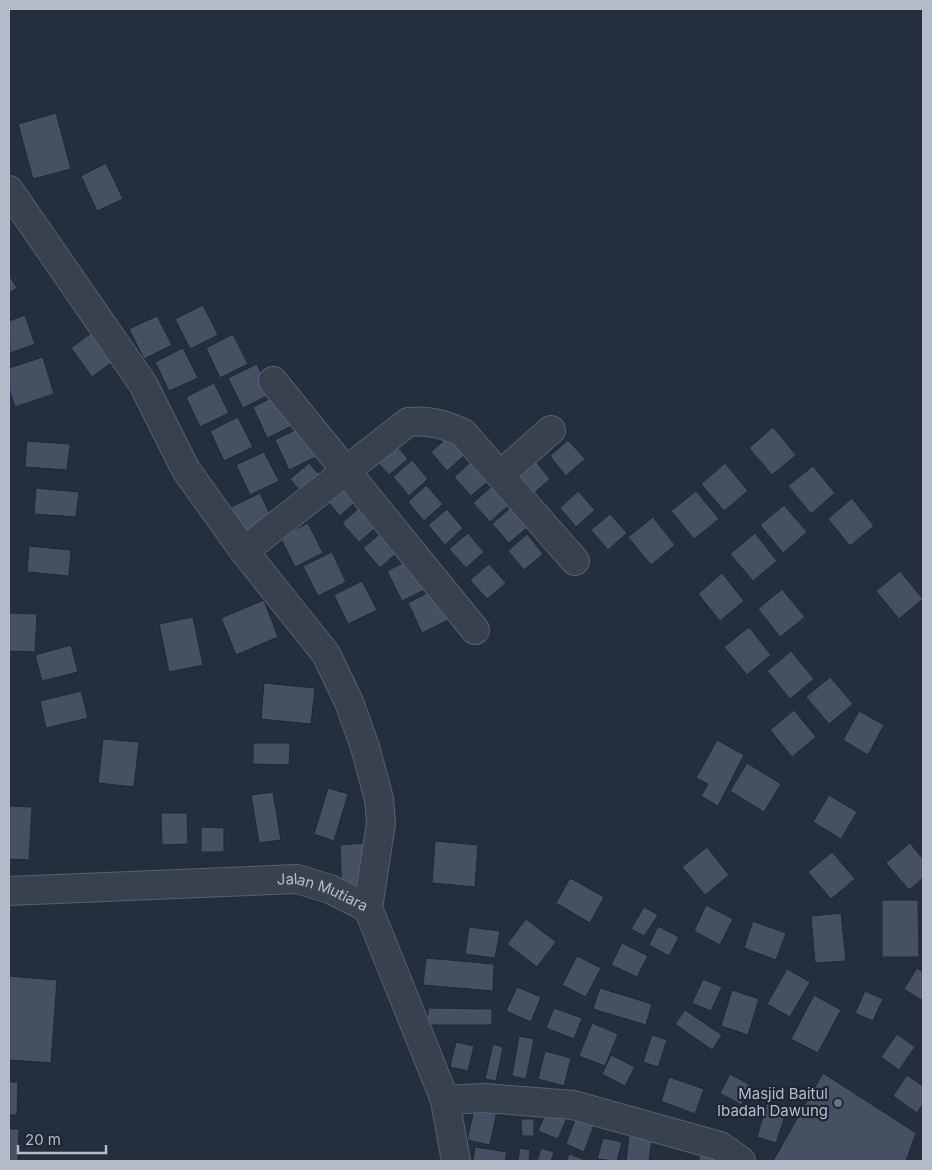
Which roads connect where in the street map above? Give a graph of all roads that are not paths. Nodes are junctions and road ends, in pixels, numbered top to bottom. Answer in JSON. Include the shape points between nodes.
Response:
{"nodes":[{"id":1,"x":9,"y":190,"type":"edge"},
{"id":2,"x":273,"y":381,"type":"dead end"},
{"id":3,"x":550,"y":430,"type":"dead end"},
{"id":4,"x":346,"y":472,"type":"junction"},
{"id":5,"x":500,"y":476,"type":"junction"},
{"id":6,"x":244,"y":551,"type":"junction"},
{"id":7,"x":575,"y":562,"type":"dead end"},
{"id":8,"x":475,"y":630,"type":"dead end"},
{"id":9,"x":9,"y":891,"type":"edge"},
{"id":10,"x":368,"y":908,"type":"junction"},
{"id":11,"x":445,"y":1100,"type":"junction"},
{"id":12,"x":456,"y":1161,"type":"edge"},
{"id":13,"x":741,"y":1161,"type":"edge"}],
"edges":[{"from":1,"to":6,"type":"street","via":[[143,384],[186,470]]},
{"from":2,"to":4,"type":"street"},
{"from":3,"to":5,"type":"street"},
{"from":4,"to":5,"type":"street","via":[[408,422],[425,420],[462,433]]},
{"from":4,"to":6,"type":"street"},
{"from":4,"to":8,"type":"street"},
{"from":5,"to":7,"type":"street"},
{"from":6,"to":10,"type":"street","via":[[326,654],[350,702],[379,799],[382,823]]},
{"from":9,"to":10,"type":"street","name":"Jalan Mutiara","via":[[297,879],[330,889]]},
{"from":10,"to":11,"type":"street","name":"Jalan Mutiara"},
{"from":11,"to":12,"type":"street","name":"Jalan Mutiara"},
{"from":11,"to":13,"type":"street","via":[[484,1098],[573,1105],[720,1146]]}]}
